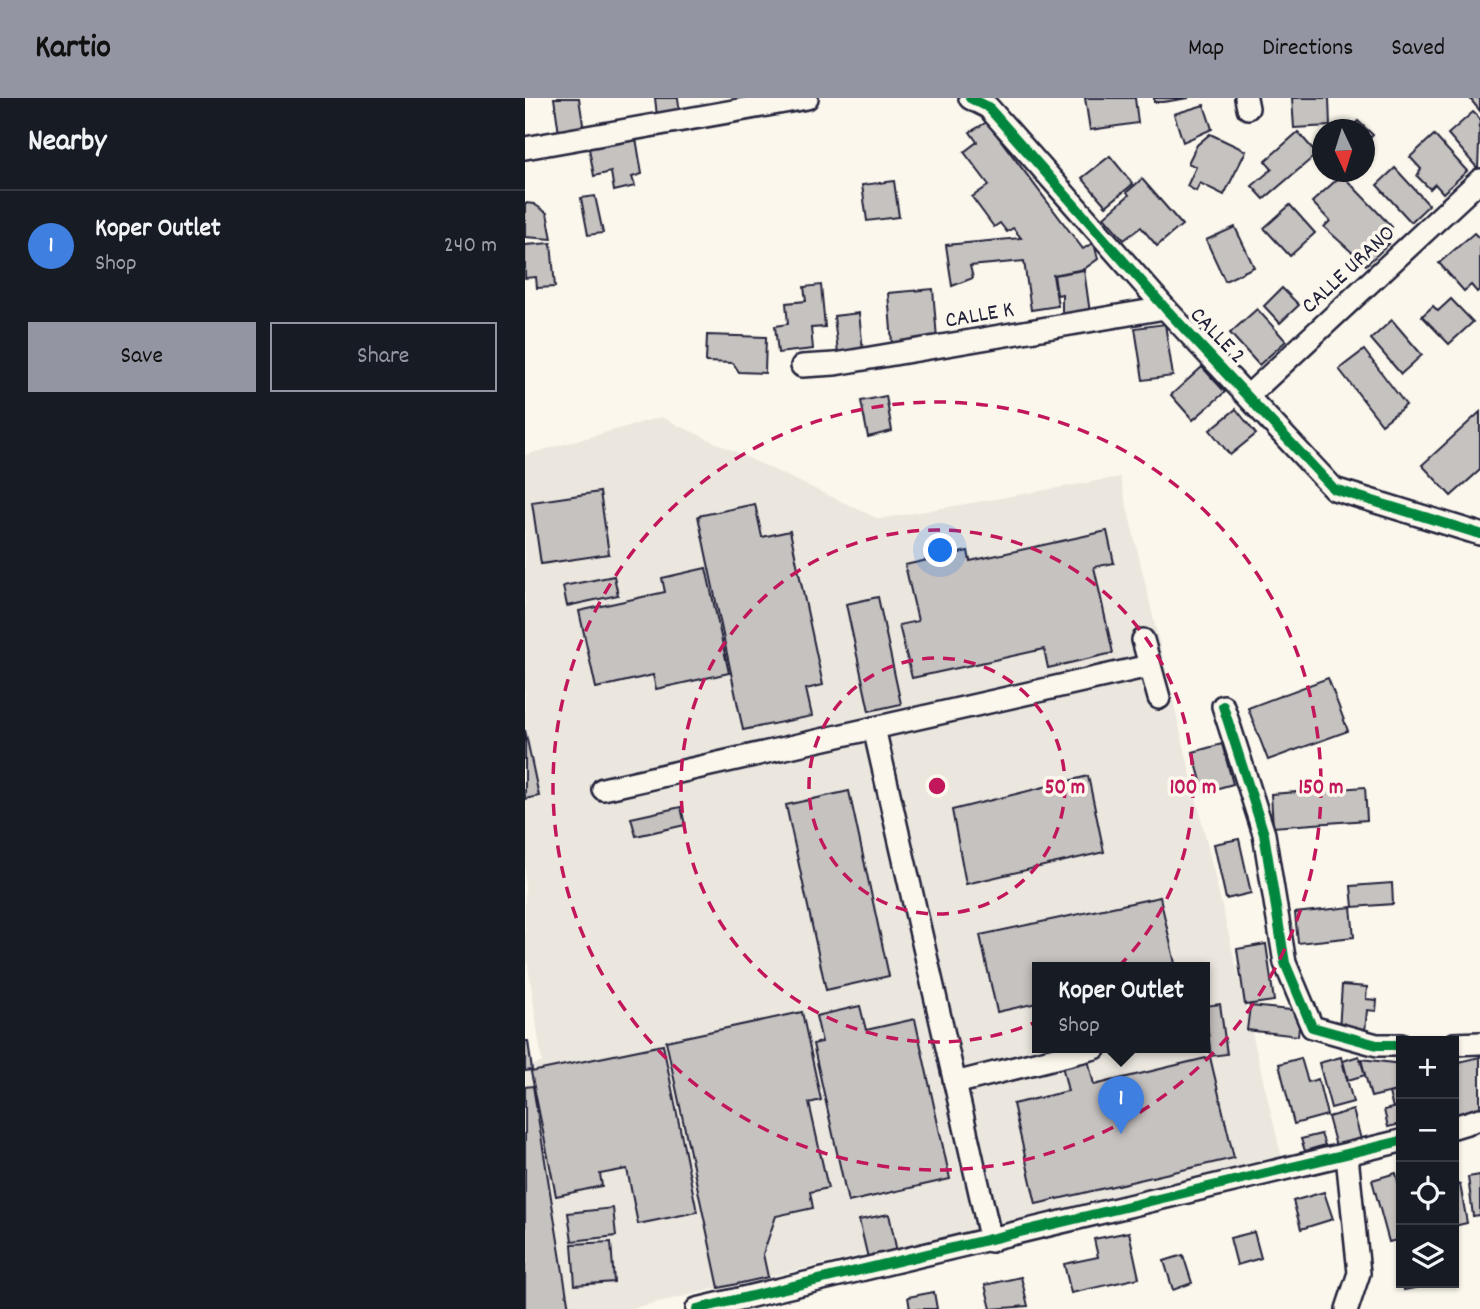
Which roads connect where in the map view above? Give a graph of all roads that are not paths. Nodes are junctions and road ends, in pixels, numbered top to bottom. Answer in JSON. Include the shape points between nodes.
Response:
{"nodes":[{"id":1,"x":970,"y":98,"type":"edge"},
{"id":2,"x":796,"y":99,"type":"edge"},
{"id":3,"x":525,"y":148,"type":"edge"},
{"id":4,"x":1480,"y":180,"type":"edge"},
{"id":5,"x":1165,"y":308,"type":"junction"},
{"id":6,"x":802,"y":366,"type":"dead end"},
{"id":7,"x":1249,"y":395,"type":"junction"},
{"id":8,"x":1480,"y":534,"type":"edge"},
{"id":9,"x":1143,"y":640,"type":"dead end"},
{"id":10,"x":1149,"y":666,"type":"junction"},
{"id":11,"x":1159,"y":698,"type":"dead end"},
{"id":12,"x":1223,"y":706,"type":"dead end"},
{"id":13,"x":874,"y":728,"type":"junction"},
{"id":14,"x":603,"y":789,"type":"dead end"},
{"id":15,"x":1480,"y":1043,"type":"edge"},
{"id":16,"x":1459,"y":1044,"type":"edge"},
{"id":17,"x":1396,"y":1045,"type":"edge"},
{"id":18,"x":1075,"y":1053,"type":"edge"},
{"id":19,"x":955,"y":1083,"type":"junction"},
{"id":20,"x":1480,"y":1119,"type":"edge"},
{"id":21,"x":1459,"y":1125,"type":"edge"},
{"id":22,"x":1396,"y":1142,"type":"edge"},
{"id":23,"x":1347,"y":1156,"type":"junction"},
{"id":24,"x":991,"y":1241,"type":"junction"},
{"id":25,"x":697,"y":1309,"type":"edge"},
{"id":26,"x":1347,"y":1309,"type":"edge"}],
"edges":[{"from":1,"to":5,"type":"street","name":"CALLE 2","via":[[988,107]]},
{"from":2,"to":3,"type":"street"},
{"from":4,"to":7,"type":"street","name":"CALLE URANO"},
{"from":5,"to":6,"type":"street","name":"CALLE K","via":[[869,359]]},
{"from":5,"to":7,"type":"street","name":"CALLE 2"},
{"from":7,"to":8,"type":"street","name":"CALLE 2","via":[[1334,489]]},
{"from":9,"to":10,"type":"street"},
{"from":10,"to":11,"type":"street"},
{"from":10,"to":13,"type":"street"},
{"from":12,"to":17,"type":"street","via":[[1264,834],[1285,962],[1312,1027],[1377,1045]]},
{"from":13,"to":14,"type":"street"},
{"from":13,"to":19,"type":"street"},
{"from":15,"to":16,"type":"street"},
{"from":18,"to":19,"type":"street"},
{"from":19,"to":24,"type":"street"},
{"from":20,"to":21,"type":"street"},
{"from":22,"to":23,"type":"street"},
{"from":23,"to":24,"type":"street"},
{"from":23,"to":26,"type":"street","via":[[1359,1273]]},
{"from":24,"to":25,"type":"street"}]}
